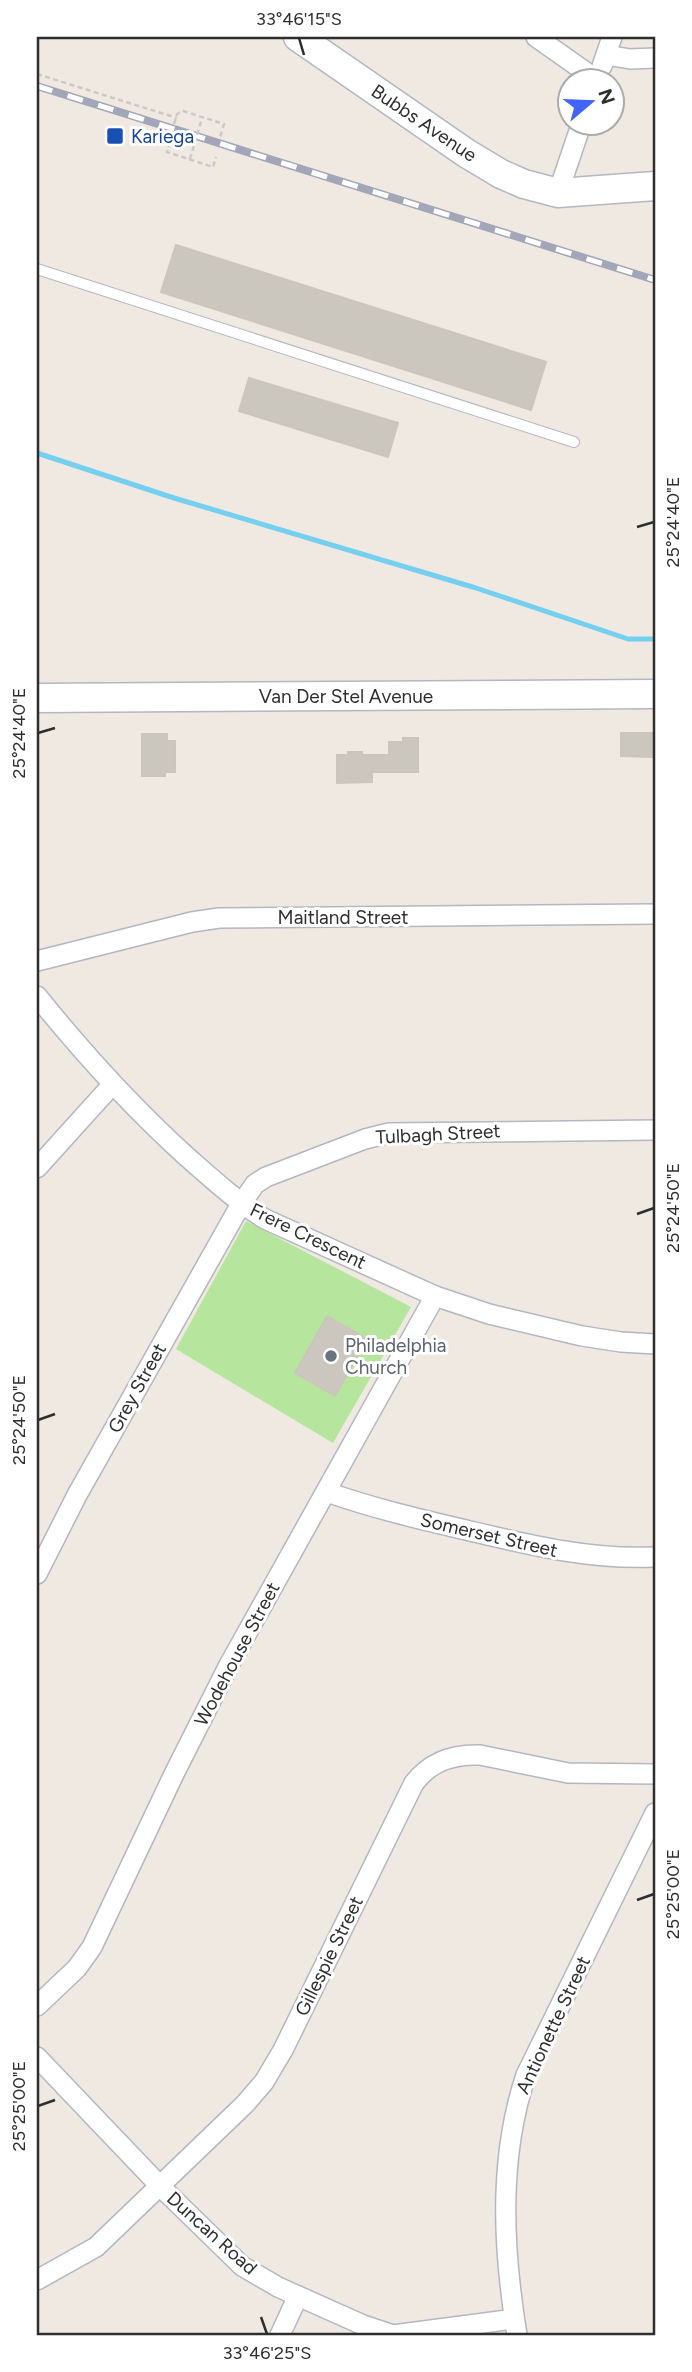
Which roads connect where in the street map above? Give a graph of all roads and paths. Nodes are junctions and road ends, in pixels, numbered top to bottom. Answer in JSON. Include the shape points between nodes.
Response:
{"nodes":[{"id":1,"x":298,"y":37,"type":"edge"},
{"id":2,"x":536,"y":37,"type":"edge"},
{"id":3,"x":609,"y":46,"type":"edge"},
{"id":4,"x":655,"y":58,"type":"edge"},
{"id":5,"x":577,"y":66,"type":"edge"},
{"id":6,"x":602,"y":66,"type":"edge"},
{"id":7,"x":37,"y":74,"type":"edge"},
{"id":8,"x":177,"y":118,"type":"junction"},
{"id":9,"x":202,"y":118,"type":"junction"},
{"id":10,"x":174,"y":124,"type":"dead end"},
{"id":11,"x":577,"y":136,"type":"edge"},
{"id":12,"x":220,"y":138,"type":"dead end"},
{"id":13,"x":170,"y":142,"type":"dead end"},
{"id":14,"x":216,"y":157,"type":"dead end"},
{"id":15,"x":190,"y":159,"type":"junction"},
{"id":16,"x":655,"y":186,"type":"edge"},
{"id":17,"x":558,"y":193,"type":"junction"},
{"id":18,"x":37,"y":269,"type":"edge"},
{"id":19,"x":574,"y":442,"type":"dead end"},
{"id":20,"x":655,"y":694,"type":"edge"},
{"id":21,"x":37,"y":698,"type":"edge"},
{"id":22,"x":655,"y":914,"type":"edge"},
{"id":23,"x":37,"y":961,"type":"edge"},
{"id":24,"x":37,"y":996,"type":"edge"},
{"id":25,"x":112,"y":1086,"type":"junction"},
{"id":26,"x":655,"y":1130,"type":"edge"},
{"id":27,"x":37,"y":1168,"type":"edge"},
{"id":28,"x":241,"y":1204,"type":"junction"},
{"id":29,"x":435,"y":1296,"type":"junction"},
{"id":30,"x":655,"y":1344,"type":"edge"},
{"id":31,"x":327,"y":1492,"type":"junction"},
{"id":32,"x":655,"y":1556,"type":"edge"},
{"id":33,"x":37,"y":1574,"type":"edge"},
{"id":34,"x":655,"y":1774,"type":"edge"},
{"id":35,"x":655,"y":1813,"type":"edge"},
{"id":36,"x":37,"y":2007,"type":"edge"},
{"id":37,"x":37,"y":2057,"type":"edge"},
{"id":38,"x":161,"y":2187,"type":"junction"},
{"id":39,"x":37,"y":2280,"type":"edge"},
{"id":40,"x":298,"y":2296,"type":"junction"},
{"id":41,"x":516,"y":2327,"type":"edge"},
{"id":42,"x":280,"y":2335,"type":"edge"}],
"edges":[{"from":1,"to":17,"type":"street","name":"Bubbs Avenue","via":[[490,168]]},
{"from":2,"to":5,"type":"street"},
{"from":3,"to":4,"type":"street","via":[[630,59]]},
{"from":3,"to":6,"type":"street"},
{"from":7,"to":8,"type":"path"},
{"from":8,"to":9,"type":"path","via":[[183,111]]},
{"from":8,"to":10,"type":"path"},
{"from":9,"to":12,"type":"path","via":[[224,124]]},
{"from":9,"to":15,"type":"path","bridge":true},
{"from":11,"to":17,"type":"street"},
{"from":13,"to":15,"type":"path","via":[[167,152]]},
{"from":14,"to":15,"type":"path","via":[[214,167]]},
{"from":16,"to":17,"type":"street","name":"Bubbs Avenue"},
{"from":18,"to":19,"type":"lane"},
{"from":20,"to":21,"type":"street","name":"Van Der Stel Avenue"},
{"from":22,"to":23,"type":"street","name":"Maitland Street","via":[[206,919]]},
{"from":24,"to":25,"type":"street","name":"Frere Crescent"},
{"from":25,"to":27,"type":"street"},
{"from":25,"to":28,"type":"street","name":"Frere Crescent"},
{"from":26,"to":28,"type":"street","name":"Tulbagh Street","via":[[389,1133],[266,1177]]},
{"from":28,"to":29,"type":"street","name":"Frere Crescent"},
{"from":28,"to":33,"type":"street","name":"Grey Street"},
{"from":29,"to":30,"type":"street","name":"Frere Crescent","via":[[582,1336]]},
{"from":29,"to":31,"type":"street","name":"Wodehouse Street"},
{"from":31,"to":32,"type":"street","name":"Somerset Street","via":[[560,1552]]},
{"from":31,"to":36,"type":"street","name":"Wodehouse Street","via":[[229,1665],[92,1947]]},
{"from":34,"to":38,"type":"street","name":"Gillespie Street","via":[[568,1773],[480,1755],[444,1760],[426,1770],[414,1783],[273,2069],[246,2104]]},
{"from":35,"to":41,"type":"street","name":"Antionette Street","via":[[518,2098],[508,2147],[505,2236]]},
{"from":37,"to":38,"type":"street","name":"Duncan Road"},
{"from":38,"to":39,"type":"street","name":"Gillespie Street","via":[[96,2247]]},
{"from":38,"to":40,"type":"street","name":"Duncan Road","via":[[242,2266]]},
{"from":40,"to":41,"type":"street","name":"Duncan Road","via":[[393,2335]]},
{"from":40,"to":42,"type":"street"}]}
